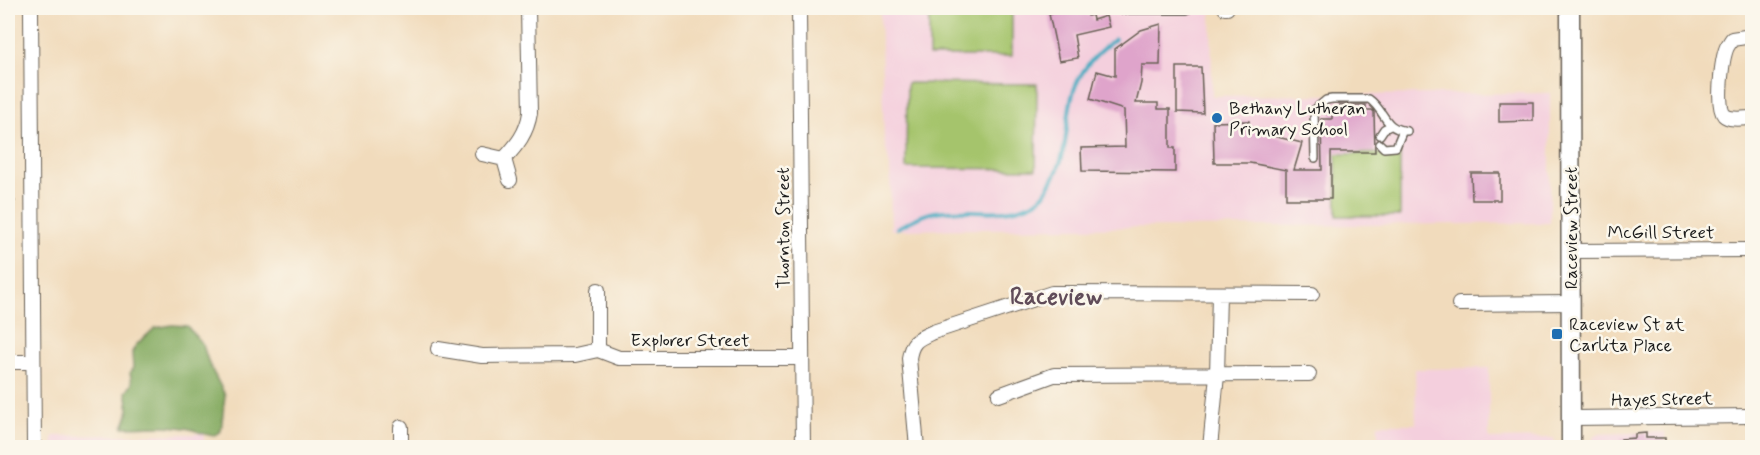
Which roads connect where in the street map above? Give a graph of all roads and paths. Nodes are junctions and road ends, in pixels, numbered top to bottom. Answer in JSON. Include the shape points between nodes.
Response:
{"nodes":[{"id":1,"x":31,"y":8,"type":"edge"},
{"id":2,"x":528,"y":8,"type":"edge"},
{"id":3,"x":799,"y":8,"type":"edge"},
{"id":4,"x":1108,"y":8,"type":"edge"},
{"id":5,"x":1187,"y":8,"type":"edge"},
{"id":6,"x":1570,"y":8,"type":"edge"},
{"id":7,"x":1752,"y":36,"type":"edge"},
{"id":8,"x":1752,"y":118,"type":"edge"},
{"id":9,"x":1390,"y":126,"type":"junction"},
{"id":10,"x":1380,"y":135,"type":"dead end"},
{"id":11,"x":1380,"y":144,"type":"dead end"},
{"id":12,"x":482,"y":154,"type":"dead end"},
{"id":13,"x":1315,"y":158,"type":"dead end"},
{"id":14,"x":504,"y":159,"type":"junction"},
{"id":15,"x":510,"y":180,"type":"dead end"},
{"id":16,"x":8,"y":201,"type":"edge"},
{"id":17,"x":16,"y":201,"type":"dead end"},
{"id":18,"x":1752,"y":250,"type":"edge"},
{"id":19,"x":1571,"y":251,"type":"junction"},
{"id":20,"x":598,"y":290,"type":"dead end"},
{"id":21,"x":1219,"y":294,"type":"junction"},
{"id":22,"x":1312,"y":294,"type":"dead end"},
{"id":23,"x":1571,"y":303,"type":"junction"},
{"id":24,"x":1459,"y":304,"type":"dead end"},
{"id":25,"x":438,"y":350,"type":"dead end"},
{"id":26,"x":598,"y":350,"type":"junction"},
{"id":27,"x":802,"y":357,"type":"junction"},
{"id":28,"x":8,"y":362,"type":"edge"},
{"id":29,"x":33,"y":362,"type":"junction"},
{"id":30,"x":1309,"y":374,"type":"dead end"},
{"id":31,"x":1217,"y":375,"type":"junction"},
{"id":32,"x":999,"y":395,"type":"dead end"},
{"id":33,"x":1752,"y":416,"type":"edge"},
{"id":34,"x":1571,"y":418,"type":"junction"},
{"id":35,"x":401,"y":427,"type":"dead end"},
{"id":36,"x":34,"y":447,"type":"edge"},
{"id":37,"x":401,"y":447,"type":"edge"},
{"id":38,"x":803,"y":447,"type":"edge"},
{"id":39,"x":917,"y":447,"type":"edge"},
{"id":40,"x":1210,"y":447,"type":"edge"},
{"id":41,"x":1571,"y":447,"type":"edge"}],
"edges":[{"from":1,"to":29,"type":"street"},
{"from":2,"to":14,"type":"street","via":[[530,113],[523,135]]},
{"from":3,"to":27,"type":"street","name":"Thornton Street"},
{"from":4,"to":5,"type":"lane"},
{"from":6,"to":19,"type":"street","name":"Raceview Street"},
{"from":7,"to":8,"type":"street","via":[[1732,39],[1727,47],[1721,73],[1721,108],[1731,118]]},
{"from":9,"to":10,"type":"lane"},
{"from":9,"to":11,"type":"lane","via":[[1405,130],[1396,147],[1384,148]]},
{"from":9,"to":13,"type":"lane","via":[[1369,99],[1326,100],[1314,110]]},
{"from":12,"to":14,"type":"street"},
{"from":14,"to":15,"type":"street"},
{"from":16,"to":17,"type":"path"},
{"from":18,"to":19,"type":"street","name":"McGill Street"},
{"from":19,"to":23,"type":"street","name":"Raceview Street"},
{"from":20,"to":26,"type":"street"},
{"from":21,"to":22,"type":"street"},
{"from":21,"to":31,"type":"street"},
{"from":21,"to":39,"type":"street","via":[[1052,293],[917,340],[909,358]]},
{"from":23,"to":24,"type":"street"},
{"from":23,"to":34,"type":"street","name":"Raceview Street"},
{"from":25,"to":26,"type":"street","name":"Explorer Street","via":[[482,356],[576,355]]},
{"from":26,"to":27,"type":"street","name":"Explorer Street","via":[[619,358]]},
{"from":27,"to":38,"type":"street","name":"Thornton Street"},
{"from":28,"to":29,"type":"street"},
{"from":29,"to":36,"type":"street"},
{"from":30,"to":31,"type":"street"},
{"from":31,"to":32,"type":"street","via":[[1054,375]]},
{"from":31,"to":40,"type":"street"},
{"from":33,"to":34,"type":"street","name":"Hayes Street"},
{"from":34,"to":41,"type":"street","name":"Raceview Street"},
{"from":35,"to":37,"type":"street"}]}
